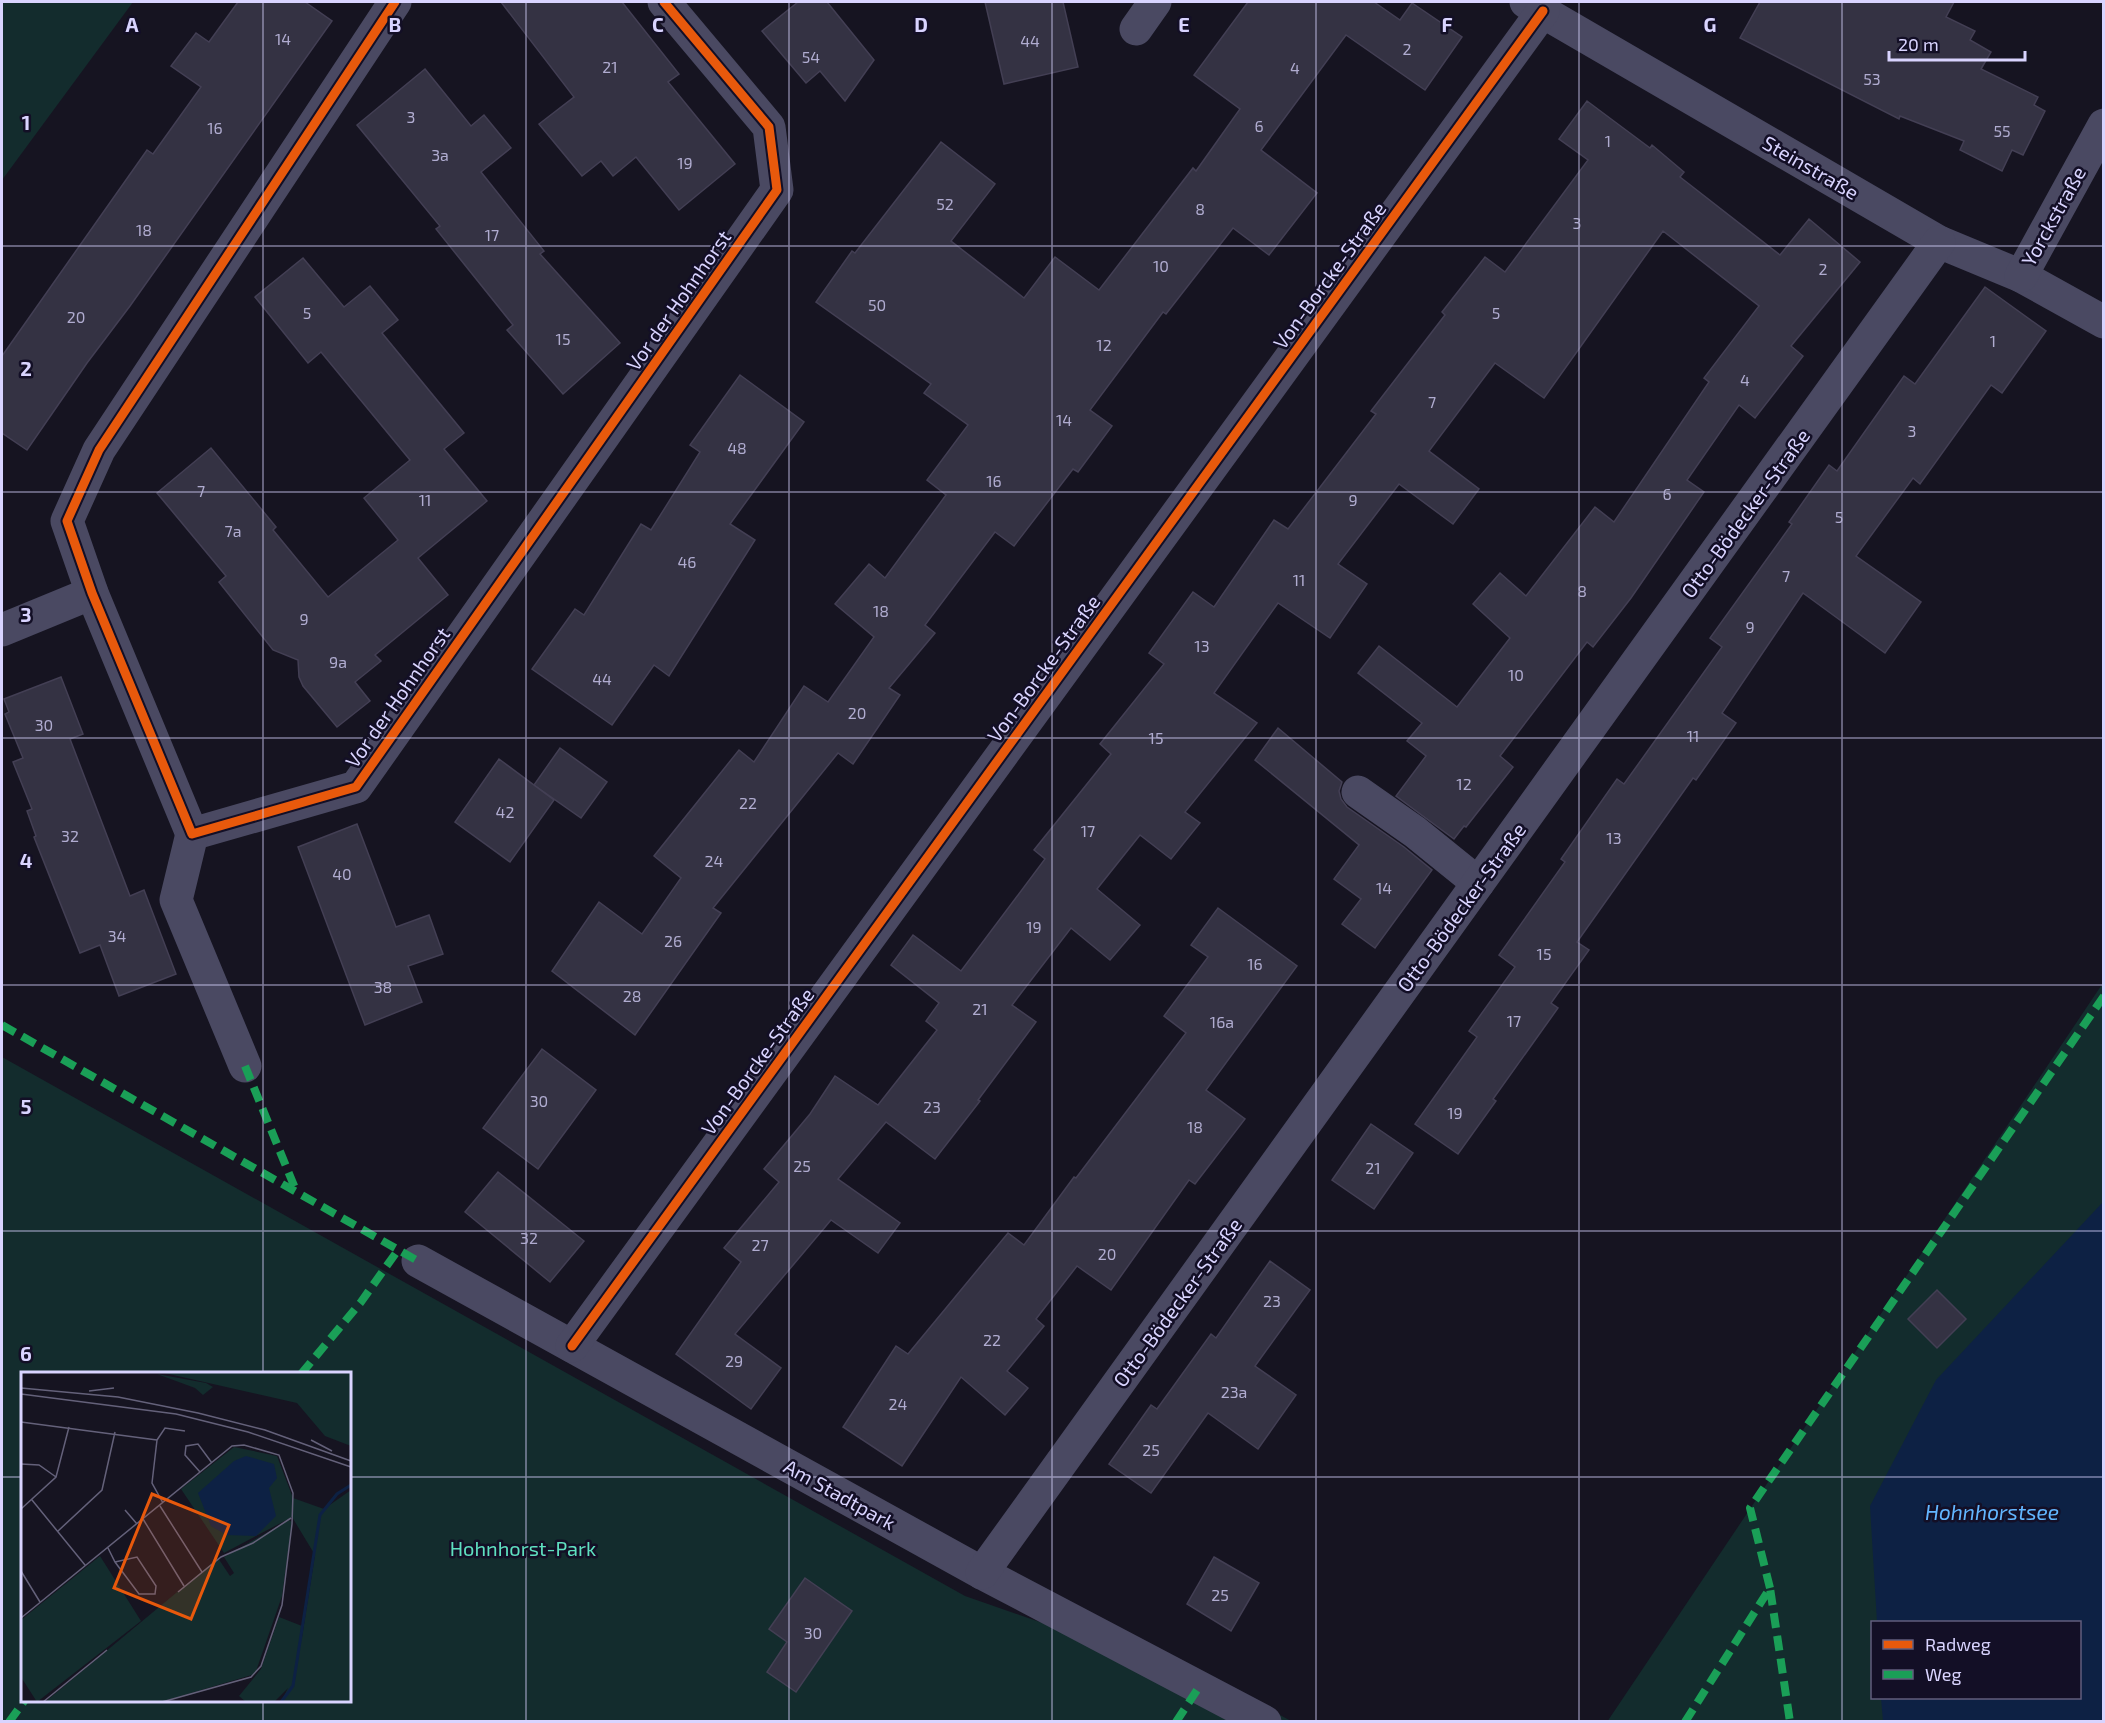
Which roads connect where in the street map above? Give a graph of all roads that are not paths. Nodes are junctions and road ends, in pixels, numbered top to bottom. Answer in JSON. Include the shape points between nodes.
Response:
{"nodes":[{"id":1,"x":395,"y":2,"type":"edge"},
{"id":2,"x":663,"y":2,"type":"edge"},
{"id":3,"x":1155,"y":2,"type":"edge"},
{"id":4,"x":1551,"y":9,"type":"edge"},
{"id":5,"x":1136,"y":28,"type":"dead end"},
{"id":6,"x":2103,"y":124,"type":"edge"},
{"id":7,"x":1939,"y":242,"type":"junction"},
{"id":8,"x":2021,"y":276,"type":"junction"},
{"id":9,"x":2103,"y":322,"type":"edge"},
{"id":10,"x":92,"y":593,"type":"junction"},
{"id":11,"x":2,"y":630,"type":"edge"},
{"id":12,"x":1358,"y":792,"type":"dead end"},
{"id":13,"x":192,"y":834,"type":"junction"},
{"id":14,"x":1479,"y":883,"type":"junction"},
{"id":15,"x":244,"y":1066,"type":"dead end"},
{"id":16,"x":418,"y":1261,"type":"dead end"},
{"id":17,"x":572,"y":1346,"type":"junction"},
{"id":18,"x":982,"y":1573,"type":"junction"},
{"id":19,"x":1265,"y":1722,"type":"edge"}],
"edges":[{"from":1,"to":10,"type":"street","via":[[99,450],[67,521]]},
{"from":2,"to":13,"type":"street","name":"Vor der Hohnhorst","via":[[769,127],[777,190],[356,787]]},
{"from":3,"to":5,"type":"street"},
{"from":4,"to":7,"type":"street","name":"Steinstraße"},
{"from":4,"to":17,"type":"street","name":"Von-Borcke-Straße"},
{"from":6,"to":8,"type":"street","name":"Yorckstraße"},
{"from":7,"to":8,"type":"street","name":"Steinstraße"},
{"from":7,"to":14,"type":"street","name":"Otto-Bödecker-Straße"},
{"from":8,"to":9,"type":"street","name":"Steinstraße"},
{"from":10,"to":11,"type":"street"},
{"from":10,"to":13,"type":"street"},
{"from":12,"to":14,"type":"street"},
{"from":13,"to":15,"type":"street","via":[[176,900]]},
{"from":14,"to":18,"type":"street","name":"Otto-Bödecker-Straße"},
{"from":16,"to":17,"type":"street","name":"Am Stadtpark"},
{"from":17,"to":18,"type":"street","name":"Am Stadtpark"},
{"from":18,"to":19,"type":"street","name":"Am Stadtpark"}]}
